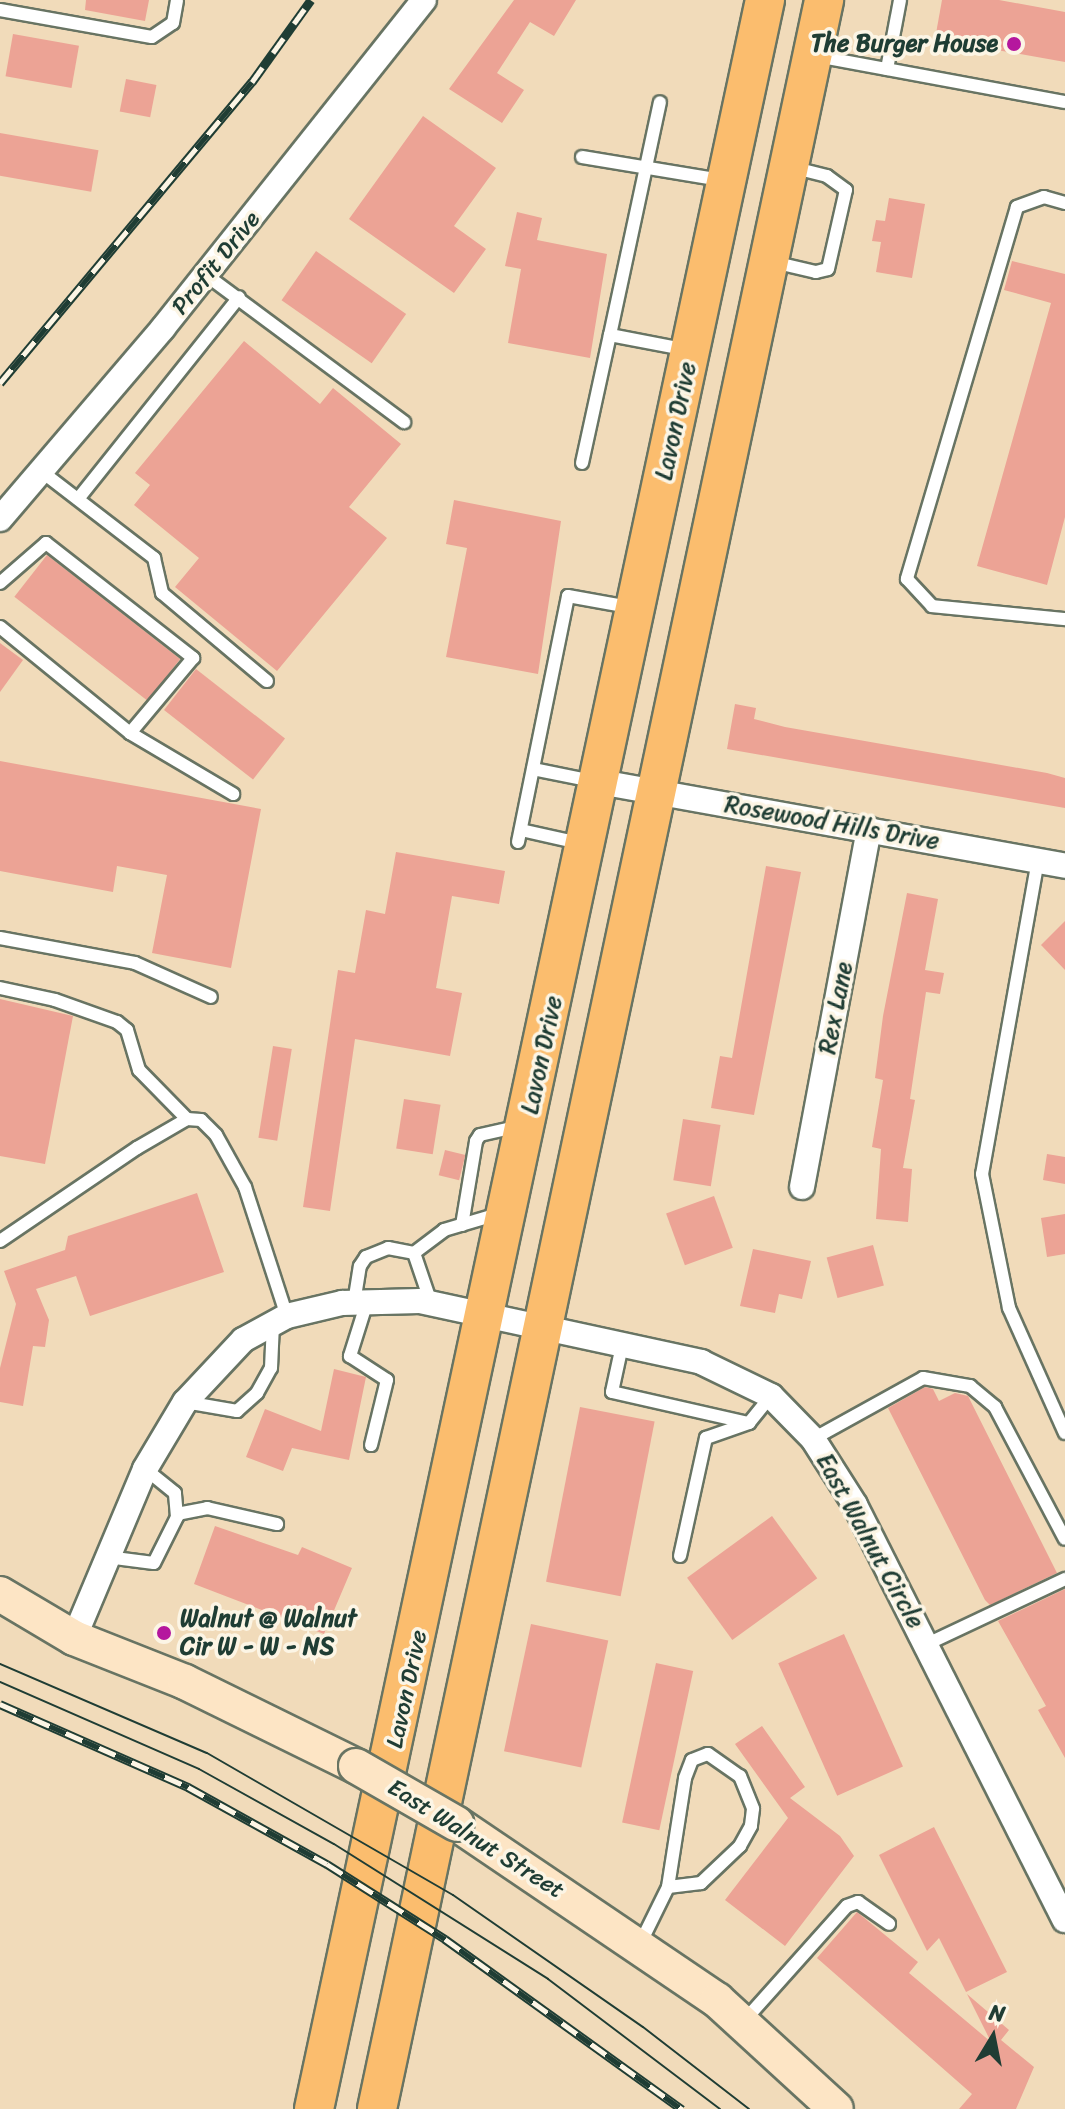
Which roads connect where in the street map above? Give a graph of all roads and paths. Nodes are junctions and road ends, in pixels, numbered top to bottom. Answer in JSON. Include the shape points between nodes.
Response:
{"nodes":[{"id":1,"x":177,"y":0,"type":"edge"},
{"id":2,"x":424,"y":0,"type":"edge"},
{"id":3,"x":765,"y":0,"type":"edge"},
{"id":4,"x":824,"y":0,"type":"edge"},
{"id":5,"x":900,"y":0,"type":"edge"},
{"id":6,"x":18,"y":6,"type":"edge"},
{"id":7,"x":0,"y":10,"type":"edge"},
{"id":8,"x":813,"y":56,"type":"junction"},
{"id":9,"x":887,"y":69,"type":"junction"},
{"id":10,"x":660,"y":102,"type":"dead end"},
{"id":11,"x":1065,"y":102,"type":"edge"},
{"id":12,"x":582,"y":157,"type":"dead end"},
{"id":13,"x":790,"y":166,"type":"junction"},
{"id":14,"x":646,"y":167,"type":"junction"},
{"id":15,"x":727,"y":181,"type":"junction"},
{"id":16,"x":1065,"y":203,"type":"edge"},
{"id":17,"x":770,"y":261,"type":"junction"},
{"id":18,"x":206,"y":275,"type":"junction"},
{"id":19,"x":239,"y":297,"type":"junction"},
{"id":20,"x":610,"y":335,"type":"junction"},
{"id":21,"x":691,"y":350,"type":"junction"},
{"id":22,"x":404,"y":422,"type":"dead end"},
{"id":23,"x":582,"y":463,"type":"dead end"},
{"id":24,"x":41,"y":471,"type":"junction"},
{"id":25,"x":78,"y":499,"type":"junction"},
{"id":26,"x":0,"y":519,"type":"edge"},
{"id":27,"x":0,"y":583,"type":"edge"},
{"id":28,"x":636,"y":609,"type":"junction"},
{"id":29,"x":1065,"y":618,"type":"edge"},
{"id":30,"x":0,"y":627,"type":"edge"},
{"id":31,"x":267,"y":681,"type":"dead end"},
{"id":32,"x":130,"y":733,"type":"junction"},
{"id":33,"x":533,"y":769,"type":"junction"},
{"id":34,"x":600,"y":782,"type":"junction"},
{"id":35,"x":233,"y":794,"type":"dead end"},
{"id":36,"x":658,"y":794,"type":"junction"},
{"id":37,"x":869,"y":829,"type":"junction"},
{"id":38,"x":586,"y":845,"type":"junction"},
{"id":39,"x":1038,"y":860,"type":"junction"},
{"id":40,"x":1065,"y":866,"type":"edge"},
{"id":41,"x":0,"y":938,"type":"edge"},
{"id":42,"x":0,"y":988,"type":"edge"},
{"id":43,"x":211,"y":997,"type":"dead end"},
{"id":44,"x":187,"y":1119,"type":"junction"},
{"id":45,"x":527,"y":1124,"type":"junction"},
{"id":46,"x":802,"y":1187,"type":"dead end"},
{"id":47,"x":509,"y":1211,"type":"junction"},
{"id":48,"x":462,"y":1225,"type":"junction"},
{"id":49,"x":0,"y":1241,"type":"edge"},
{"id":50,"x":414,"y":1253,"type":"junction"},
{"id":51,"x":360,"y":1302,"type":"junction"},
{"id":52,"x":431,"y":1303,"type":"junction"},
{"id":53,"x":487,"y":1314,"type":"junction"},
{"id":54,"x":280,"y":1320,"type":"junction"},
{"id":55,"x":542,"y":1324,"type":"junction"},
{"id":56,"x":623,"y":1341,"type":"junction"},
{"id":57,"x":771,"y":1396,"type":"junction"},
{"id":58,"x":185,"y":1402,"type":"junction"},
{"id":59,"x":749,"y":1423,"type":"junction"},
{"id":60,"x":1065,"y":1433,"type":"edge"},
{"id":61,"x":813,"y":1439,"type":"junction"},
{"id":62,"x":371,"y":1445,"type":"dead end"},
{"id":63,"x":145,"y":1469,"type":"junction"},
{"id":64,"x":177,"y":1514,"type":"junction"},
{"id":65,"x":277,"y":1524,"type":"dead end"},
{"id":66,"x":1065,"y":1539,"type":"edge"},
{"id":67,"x":680,"y":1556,"type":"dead end"},
{"id":68,"x":105,"y":1557,"type":"junction"},
{"id":69,"x":1065,"y":1579,"type":"edge"},
{"id":70,"x":0,"y":1594,"type":"edge"},
{"id":71,"x":0,"y":1624,"type":"edge"},
{"id":72,"x":74,"y":1638,"type":"junction"},
{"id":73,"x":927,"y":1644,"type":"junction"},
{"id":74,"x":668,"y":1887,"type":"junction"},
{"id":75,"x":1065,"y":1920,"type":"edge"},
{"id":76,"x":889,"y":1924,"type":"dead end"},
{"id":77,"x":639,"y":1946,"type":"junction"},
{"id":78,"x":742,"y":2023,"type":"junction"},
{"id":79,"x":314,"y":2109,"type":"edge"},
{"id":80,"x":377,"y":2109,"type":"edge"},
{"id":81,"x":836,"y":2109,"type":"edge"}],
"edges":[{"from":1,"to":6,"type":"lane","via":[[173,23],[152,37]]},
{"from":2,"to":18,"type":"street","name":"Profit Drive"},
{"from":3,"to":15,"type":"main road","name":"Lavon Drive"},
{"from":4,"to":8,"type":"main road"},
{"from":5,"to":9,"type":"lane"},
{"from":6,"to":7,"type":"lane"},
{"from":8,"to":9,"type":"lane"},
{"from":8,"to":13,"type":"main road"},
{"from":9,"to":11,"type":"lane"},
{"from":10,"to":14,"type":"lane"},
{"from":12,"to":14,"type":"lane"},
{"from":13,"to":17,"type":"main road"},
{"from":13,"to":17,"type":"lane","via":[[827,176],[846,190],[828,269],[816,272]]},
{"from":14,"to":15,"type":"lane"},
{"from":14,"to":20,"type":"lane"},
{"from":15,"to":21,"type":"main road","name":"Lavon Drive"},
{"from":16,"to":29,"type":"lane","via":[[1044,197],[1017,207],[907,579],[932,606]]},
{"from":17,"to":36,"type":"main road"},
{"from":18,"to":19,"type":"lane"},
{"from":18,"to":24,"type":"street","name":"Profit Drive"},
{"from":19,"to":22,"type":"lane"},
{"from":19,"to":25,"type":"lane"},
{"from":20,"to":21,"type":"lane"},
{"from":20,"to":23,"type":"lane"},
{"from":21,"to":28,"type":"main road","name":"Lavon Drive"},
{"from":24,"to":25,"type":"lane"},
{"from":24,"to":26,"type":"street","name":"Profit Drive"},
{"from":25,"to":31,"type":"lane","via":[[154,558],[162,593]]},
{"from":27,"to":32,"type":"lane","via":[[46,543],[193,658]]},
{"from":28,"to":33,"type":"lane","via":[[568,596]]},
{"from":28,"to":34,"type":"main road","name":"Lavon Drive"},
{"from":30,"to":32,"type":"lane"},
{"from":32,"to":35,"type":"lane"},
{"from":33,"to":34,"type":"lane"},
{"from":33,"to":38,"type":"lane","via":[[520,836]]},
{"from":34,"to":36,"type":"street","name":"Rosewood Hills Drive"},
{"from":34,"to":38,"type":"main road","name":"Lavon Drive"},
{"from":36,"to":37,"type":"street","name":"Rosewood Hills Drive"},
{"from":36,"to":55,"type":"main road"},
{"from":37,"to":39,"type":"street","name":"Rosewood Hills Drive"},
{"from":37,"to":46,"type":"street","name":"Rex Lane"},
{"from":38,"to":45,"type":"main road","name":"Lavon Drive"},
{"from":39,"to":40,"type":"street","name":"Rosewood Hills Drive"},
{"from":39,"to":60,"type":"lane","via":[[982,1174],[1009,1308]]},
{"from":41,"to":43,"type":"lane","via":[[135,963]]},
{"from":42,"to":44,"type":"lane","via":[[117,1022],[127,1030],[139,1070]]},
{"from":44,"to":49,"type":"lane"},
{"from":44,"to":54,"type":"lane","via":[[201,1120],[216,1135],[245,1187]]},
{"from":45,"to":47,"type":"main road","name":"Lavon Drive"},
{"from":45,"to":48,"type":"lane","via":[[480,1135],[476,1141]]},
{"from":47,"to":48,"type":"lane"},
{"from":47,"to":53,"type":"main road","name":"Lavon Drive"},
{"from":48,"to":50,"type":"lane","via":[[444,1230]]},
{"from":50,"to":51,"type":"lane","via":[[388,1248],[366,1257]]},
{"from":50,"to":52,"type":"lane"},
{"from":51,"to":52,"type":"street","name":"East Walnut Circle"},
{"from":51,"to":54,"type":"street","name":"East Walnut Circle"},
{"from":51,"to":62,"type":"lane","via":[[350,1356],[387,1380]]},
{"from":52,"to":53,"type":"street","name":"East Walnut Circle"},
{"from":53,"to":55,"type":"street","name":"East Walnut Circle"},
{"from":53,"to":79,"type":"main road","name":"Lavon Drive"},
{"from":54,"to":58,"type":"street","name":"East Walnut Circle","via":[[243,1340]]},
{"from":54,"to":58,"type":"lane","via":[[271,1368],[257,1393],[237,1411]]},
{"from":55,"to":56,"type":"street","name":"East Walnut Circle"},
{"from":55,"to":80,"type":"main road"},
{"from":56,"to":57,"type":"street","name":"East Walnut Circle","via":[[701,1362]]},
{"from":56,"to":59,"type":"lane","via":[[612,1392]]},
{"from":57,"to":59,"type":"lane"},
{"from":57,"to":61,"type":"street","name":"East Walnut Circle"},
{"from":58,"to":63,"type":"street","name":"East Walnut Circle"},
{"from":59,"to":67,"type":"lane","via":[[706,1438]]},
{"from":61,"to":66,"type":"lane","via":[[923,1378],[970,1386],[995,1407]]},
{"from":61,"to":73,"type":"street","name":"East Walnut Circle","via":[[855,1505]]},
{"from":63,"to":64,"type":"lane","via":[[175,1493]]},
{"from":63,"to":68,"type":"street","name":"East Walnut Circle"},
{"from":64,"to":65,"type":"lane","via":[[207,1508]]},
{"from":64,"to":68,"type":"lane","via":[[154,1563]]},
{"from":68,"to":72,"type":"street","name":"East Walnut Circle"},
{"from":69,"to":73,"type":"lane"},
{"from":70,"to":72,"type":"street","name":"East Walnut Street"},
{"from":71,"to":72,"type":"street","name":"East Walnut Street"},
{"from":72,"to":77,"type":"street","name":"East Walnut Street","bridge":true,"via":[[185,1682],[356,1766],[457,1824]]},
{"from":73,"to":75,"type":"street","name":"East Walnut Circle"},
{"from":74,"to":74,"type":"lane","via":[[685,1778],[692,1760],[708,1754],[740,1776],[753,1809],[751,1826],[740,1846],[701,1883]]},
{"from":74,"to":77,"type":"lane"},
{"from":76,"to":78,"type":"lane","via":[[858,1902],[847,1906]]},
{"from":77,"to":78,"type":"street","name":"East Walnut Street"},
{"from":78,"to":81,"type":"street","name":"East Walnut Street"}]}
